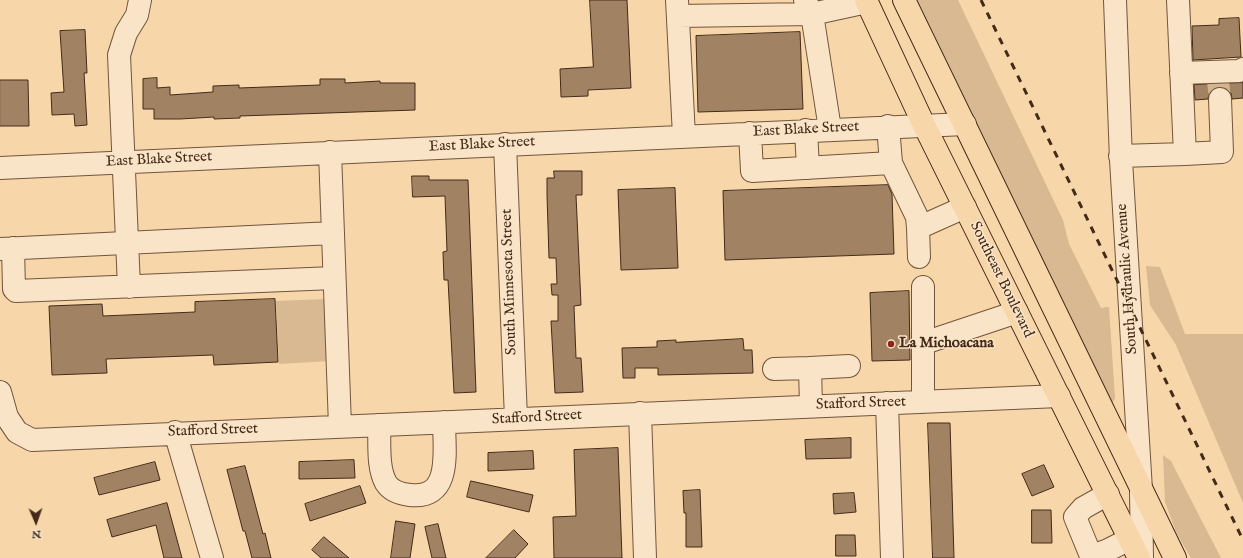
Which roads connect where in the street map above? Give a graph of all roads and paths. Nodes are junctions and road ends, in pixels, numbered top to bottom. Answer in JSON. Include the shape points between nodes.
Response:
{"nodes":[{"id":1,"x":140,"y":0,"type":"edge"},
{"id":2,"x":904,"y":0,"type":"edge"},
{"id":3,"x":1115,"y":0,"type":"edge"},
{"id":4,"x":1178,"y":0,"type":"edge"},
{"id":5,"x":866,"y":1,"type":"edge"},
{"id":6,"x":808,"y":7,"type":"edge"},
{"id":7,"x":677,"y":8,"type":"edge"},
{"id":8,"x":706,"y":8,"type":"edge"},
{"id":9,"x":1243,"y":69,"type":"edge"},
{"id":10,"x":1182,"y":73,"type":"junction"},
{"id":11,"x":1219,"y":84,"type":"junction"},
{"id":12,"x":965,"y":124,"type":"junction"},
{"id":13,"x":924,"y":125,"type":"junction"},
{"id":14,"x":888,"y":126,"type":"junction"},
{"id":15,"x":830,"y":129,"type":"junction"},
{"id":16,"x":806,"y":130,"type":"junction"},
{"id":17,"x":750,"y":133,"type":"junction"},
{"id":18,"x":684,"y":136,"type":"junction"},
{"id":19,"x":505,"y":144,"type":"junction"},
{"id":20,"x":330,"y":152,"type":"junction"},
{"id":21,"x":1185,"y":154,"type":"junction"},
{"id":22,"x":1120,"y":156,"type":"junction"},
{"id":23,"x":123,"y":161,"type":"junction"},
{"id":24,"x":891,"y":163,"type":"junction"},
{"id":25,"x":0,"y":168,"type":"edge"},
{"id":26,"x":808,"y":168,"type":"junction"},
{"id":27,"x":965,"y":207,"type":"junction"},
{"id":28,"x":918,"y":228,"type":"junction"},
{"id":29,"x":333,"y":232,"type":"junction"},
{"id":30,"x":127,"y":242,"type":"junction"},
{"id":31,"x":6,"y":248,"type":"edge"},
{"id":32,"x":918,"y":257,"type":"dead end"},
{"id":33,"x":334,"y":278,"type":"junction"},
{"id":34,"x":129,"y":287,"type":"junction"},
{"id":35,"x":923,"y":287,"type":"dead end"},
{"id":36,"x":1017,"y":312,"type":"junction"},
{"id":37,"x":924,"y":343,"type":"junction"},
{"id":38,"x":849,"y":366,"type":"dead end"},
{"id":39,"x":810,"y":368,"type":"junction"},
{"id":40,"x":774,"y":369,"type":"dead end"},
{"id":41,"x":0,"y":392,"type":"edge"},
{"id":42,"x":1059,"y":396,"type":"junction"},
{"id":43,"x":923,"y":402,"type":"junction"},
{"id":44,"x":887,"y":403,"type":"junction"},
{"id":45,"x":811,"y":406,"type":"junction"},
{"id":46,"x":640,"y":413,"type":"junction"},
{"id":47,"x":516,"y":419,"type":"junction"},
{"id":48,"x":444,"y":422,"type":"junction"},
{"id":49,"x":380,"y":425,"type":"junction"},
{"id":50,"x":340,"y":426,"type":"junction"},
{"id":51,"x":175,"y":432,"type":"junction"},
{"id":52,"x":1141,"y":490,"type":"junction"},
{"id":53,"x":1108,"y":494,"type":"junction"},
{"id":54,"x":1137,"y":552,"type":"edge"},
{"id":55,"x":212,"y":558,"type":"edge"},
{"id":56,"x":645,"y":558,"type":"edge"},
{"id":57,"x":892,"y":558,"type":"edge"},
{"id":58,"x":1175,"y":558,"type":"edge"}],
"edges":[{"from":1,"to":23,"type":"street","via":[[137,16],[126,33],[119,55]]},
{"from":2,"to":12,"type":"main road"},
{"from":3,"to":22,"type":"street","name":"South Hydraulic Avenue"},
{"from":4,"to":10,"type":"street"},
{"from":5,"to":6,"type":"street"},
{"from":5,"to":13,"type":"main road","name":"Southeast Boulevard"},
{"from":6,"to":8,"type":"street"},
{"from":6,"to":15,"type":"street"},
{"from":7,"to":8,"type":"street"},
{"from":7,"to":18,"type":"street"},
{"from":9,"to":11,"type":"street"},
{"from":10,"to":11,"type":"street"},
{"from":10,"to":21,"type":"street"},
{"from":11,"to":21,"type":"street","via":[[1222,152]]},
{"from":12,"to":13,"type":"street","name":"East Blake Street"},
{"from":12,"to":52,"type":"main road"},
{"from":13,"to":14,"type":"street","name":"East Blake Street"},
{"from":13,"to":27,"type":"main road","name":"Southeast Boulevard"},
{"from":14,"to":15,"type":"street","name":"East Blake Street"},
{"from":14,"to":24,"type":"street"},
{"from":15,"to":16,"type":"street","name":"East Blake Street"},
{"from":16,"to":17,"type":"street","name":"East Blake Street"},
{"from":16,"to":26,"type":"street"},
{"from":17,"to":18,"type":"street","name":"East Blake Street"},
{"from":17,"to":26,"type":"street","via":[[752,171]]},
{"from":18,"to":19,"type":"street","name":"East Blake Street"},
{"from":19,"to":20,"type":"street","name":"East Blake Street"},
{"from":19,"to":47,"type":"street","name":"South Minnesota Street"},
{"from":20,"to":23,"type":"street","name":"East Blake Street"},
{"from":20,"to":29,"type":"street"},
{"from":21,"to":22,"type":"street"},
{"from":22,"to":52,"type":"street","name":"South Hydraulic Avenue"},
{"from":23,"to":25,"type":"street","name":"East Blake Street"},
{"from":23,"to":30,"type":"street"},
{"from":24,"to":26,"type":"street"},
{"from":24,"to":28,"type":"street","via":[[917,217]]},
{"from":27,"to":28,"type":"street"},
{"from":27,"to":36,"type":"main road","name":"Southeast Boulevard"},
{"from":28,"to":32,"type":"street"},
{"from":29,"to":30,"type":"street"},
{"from":29,"to":33,"type":"street"},
{"from":30,"to":31,"type":"street"},
{"from":30,"to":34,"type":"street"},
{"from":31,"to":34,"type":"street","via":[[16,291]]},
{"from":33,"to":34,"type":"street"},
{"from":33,"to":50,"type":"street"},
{"from":35,"to":37,"type":"street"},
{"from":36,"to":37,"type":"street"},
{"from":36,"to":42,"type":"main road","name":"Southeast Boulevard"},
{"from":37,"to":43,"type":"street"},
{"from":38,"to":39,"type":"street"},
{"from":39,"to":40,"type":"street"},
{"from":39,"to":45,"type":"street"},
{"from":41,"to":51,"type":"street","name":"Stafford Street","via":[[7,417],[17,432],[32,440]]},
{"from":42,"to":43,"type":"street","name":"Stafford Street"},
{"from":42,"to":53,"type":"main road","name":"Southeast Boulevard"},
{"from":43,"to":44,"type":"street","name":"Stafford Street"},
{"from":44,"to":45,"type":"street","name":"Stafford Street"},
{"from":44,"to":57,"type":"street"},
{"from":45,"to":46,"type":"street","name":"Stafford Street"},
{"from":46,"to":47,"type":"street","name":"Stafford Street"},
{"from":46,"to":56,"type":"street"},
{"from":47,"to":48,"type":"street","name":"Stafford Street"},
{"from":48,"to":49,"type":"street","name":"Stafford Street"},
{"from":48,"to":49,"type":"street","via":[[445,468],[440,483],[427,493],[416,496],[399,494],[386,483],[381,465]]},
{"from":49,"to":50,"type":"street","name":"Stafford Street"},
{"from":50,"to":51,"type":"street","name":"Stafford Street"},
{"from":51,"to":55,"type":"street"},
{"from":52,"to":54,"type":"street","name":"South Hydraulic Avenue"},
{"from":52,"to":58,"type":"main road"},
{"from":53,"to":54,"type":"main road","name":"Southeast Boulevard"},
{"from":53,"to":54,"type":"street","via":[[1083,508],[1075,518],[1091,556],[1106,551]]}]}
